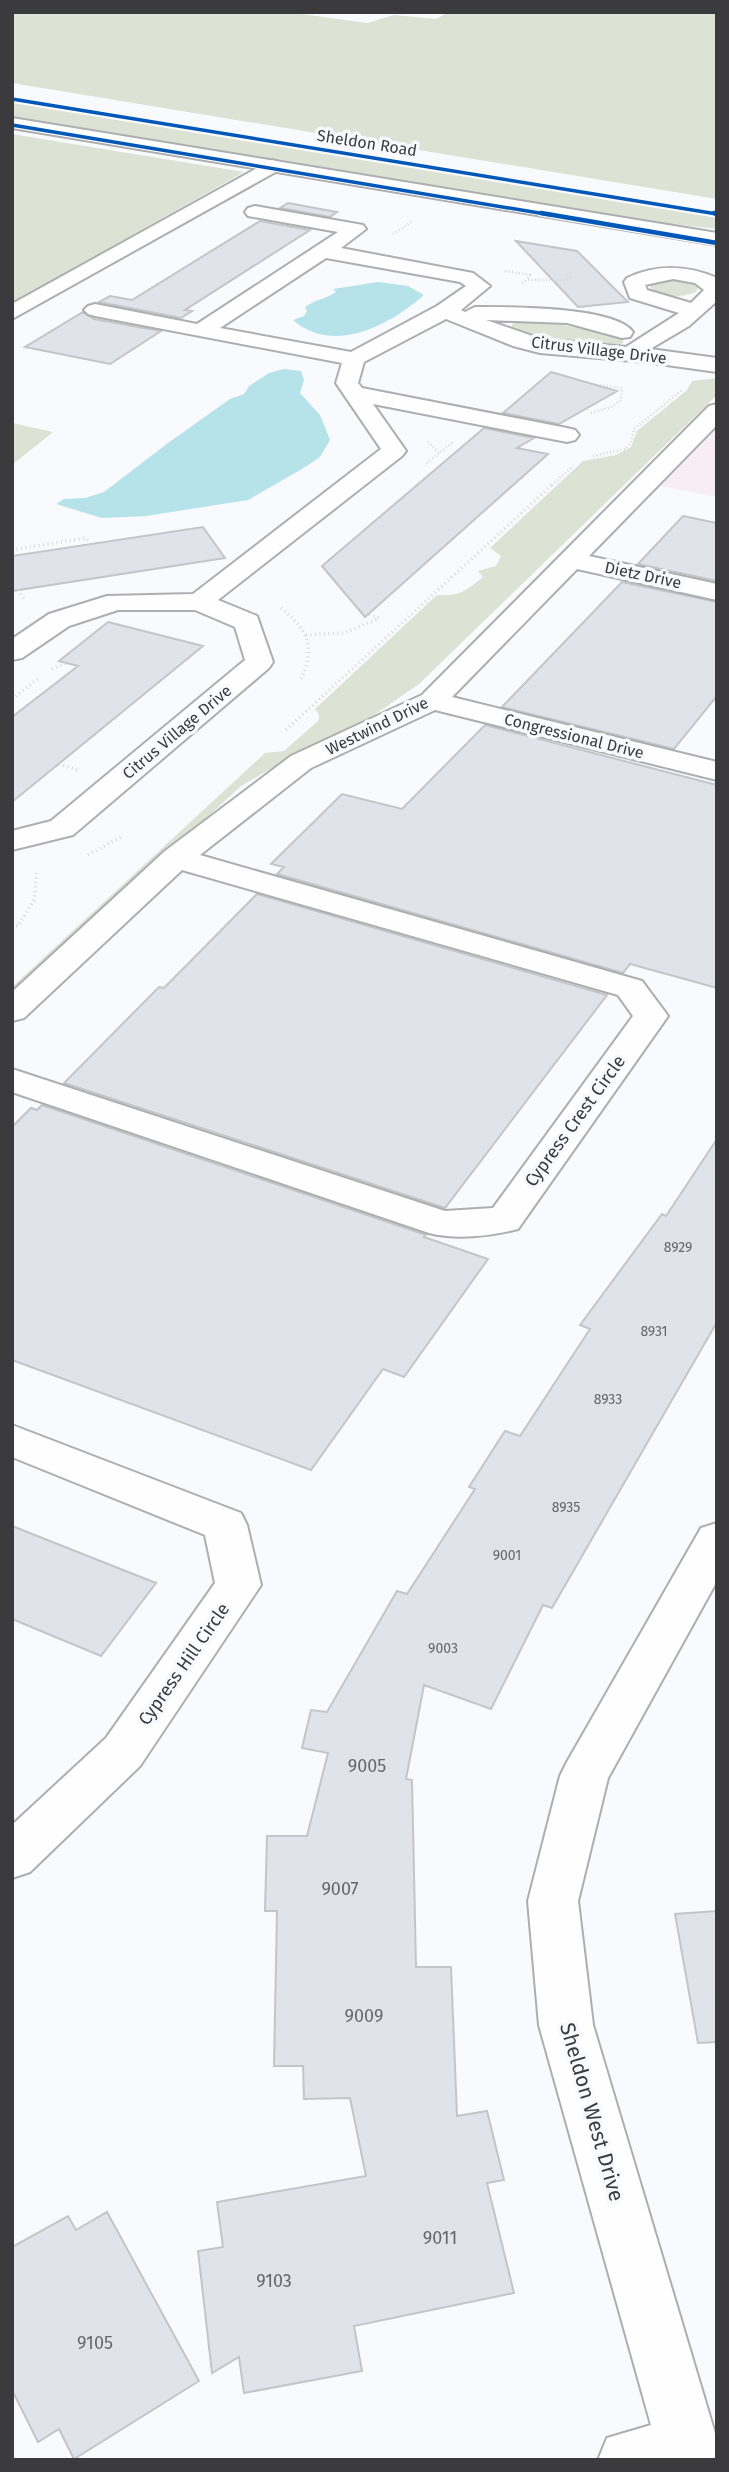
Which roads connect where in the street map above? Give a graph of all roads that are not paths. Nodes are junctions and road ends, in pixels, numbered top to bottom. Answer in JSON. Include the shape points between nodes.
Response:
{"nodes":[{"id":1,"x":12,"y":99,"type":"edge"},
{"id":2,"x":12,"y":123,"type":"edge"},
{"id":3,"x":272,"y":166,"type":"junction"},
{"id":4,"x":255,"y":212,"type":"dead end"},
{"id":5,"x":717,"y":214,"type":"edge"},
{"id":6,"x":717,"y":239,"type":"edge"},
{"id":7,"x":323,"y":251,"type":"junction"},
{"id":8,"x":94,"y":310,"type":"dead end"},
{"id":9,"x":693,"y":310,"type":"dead end"},
{"id":10,"x":445,"y":311,"type":"junction"},
{"id":11,"x":12,"y":313,"type":"edge"},
{"id":12,"x":520,"y":315,"type":"junction"},
{"id":13,"x":201,"y":331,"type":"junction"},
{"id":14,"x":497,"y":332,"type":"junction"},
{"id":15,"x":656,"y":337,"type":"junction"},
{"id":16,"x":631,"y":354,"type":"junction"},
{"id":17,"x":717,"y":354,"type":"edge"},
{"id":18,"x":354,"y":359,"type":"junction"},
{"id":19,"x":717,"y":365,"type":"edge"},
{"id":20,"x":354,"y":393,"type":"junction"},
{"id":21,"x":717,"y":411,"type":"edge"},
{"id":22,"x":567,"y":435,"type":"dead end"},
{"id":23,"x":569,"y":559,"type":"junction"},
{"id":24,"x":717,"y":592,"type":"edge"},
{"id":25,"x":199,"y":602,"type":"junction"},
{"id":26,"x":17,"y":644,"type":"edge"},
{"id":27,"x":432,"y":701,"type":"junction"},
{"id":28,"x":717,"y":771,"type":"edge"},
{"id":29,"x":12,"y":841,"type":"edge"},
{"id":30,"x":176,"y":858,"type":"junction"},
{"id":31,"x":12,"y":1011,"type":"edge"},
{"id":32,"x":12,"y":1080,"type":"edge"},
{"id":33,"x":12,"y":1440,"type":"edge"},
{"id":34,"x":711,"y":1563,"type":"edge"},
{"id":35,"x":12,"y":1857,"type":"edge"},
{"id":36,"x":690,"y":2454,"type":"edge"},
{"id":37,"x":629,"y":2460,"type":"edge"}],
"edges":[{"from":1,"to":5,"type":"street","name":"Sheldon Road"},
{"from":2,"to":3,"type":"street"},
{"from":3,"to":6,"type":"street"},
{"from":3,"to":11,"type":"street"},
{"from":4,"to":7,"type":"street","via":[[356,229]]},
{"from":7,"to":10,"type":"street","via":[[466,277],[480,286]]},
{"from":7,"to":13,"type":"street"},
{"from":8,"to":13,"type":"street"},
{"from":9,"to":15,"type":"street"},
{"from":10,"to":12,"type":"street","name":"Citrus Village Drive"},
{"from":10,"to":14,"type":"street","name":"Citrus Village Drive"},
{"from":10,"to":18,"type":"street"},
{"from":12,"to":14,"type":"street"},
{"from":12,"to":15,"type":"street","name":"Citrus Village Drive"},
{"from":13,"to":18,"type":"street"},
{"from":14,"to":16,"type":"street","name":"Citrus Village Drive","via":[[540,345]]},
{"from":15,"to":16,"type":"street","via":[[641,342]]},
{"from":15,"to":17,"type":"street","name":"Citrus Village Drive"},
{"from":16,"to":19,"type":"street","name":"Citrus Village Drive"},
{"from":18,"to":20,"type":"street","via":[[347,383]]},
{"from":20,"to":22,"type":"street"},
{"from":20,"to":25,"type":"street","via":[[394,451]]},
{"from":21,"to":23,"type":"street","name":"Westwind Drive"},
{"from":23,"to":24,"type":"street","name":"Dietz Drive"},
{"from":23,"to":27,"type":"street","name":"Westwind Drive"},
{"from":25,"to":26,"type":"street","name":"Citrus Village Drive","via":[[116,602],[59,620]]},
{"from":25,"to":29,"type":"street","name":"Citrus Village Drive","via":[[247,622],[259,662],[62,828]]},
{"from":27,"to":28,"type":"street","name":"Congressional Drive"},
{"from":27,"to":30,"type":"street","name":"Westwind Drive","via":[[301,762]]},
{"from":30,"to":31,"type":"street","name":"Westwind Drive"},
{"from":30,"to":32,"type":"street","name":"Cypress Crest Circle","via":[[630,988],[651,1016],[504,1220],[443,1224]]},
{"from":33,"to":35,"type":"street","name":"Cypress Hill Circle","via":[[225,1525],[238,1586],[123,1752]]},
{"from":34,"to":36,"type":"street","name":"Sheldon West Drive","via":[[583,1776],[554,1901],[566,2025]]},
{"from":36,"to":37,"type":"street"}]}
